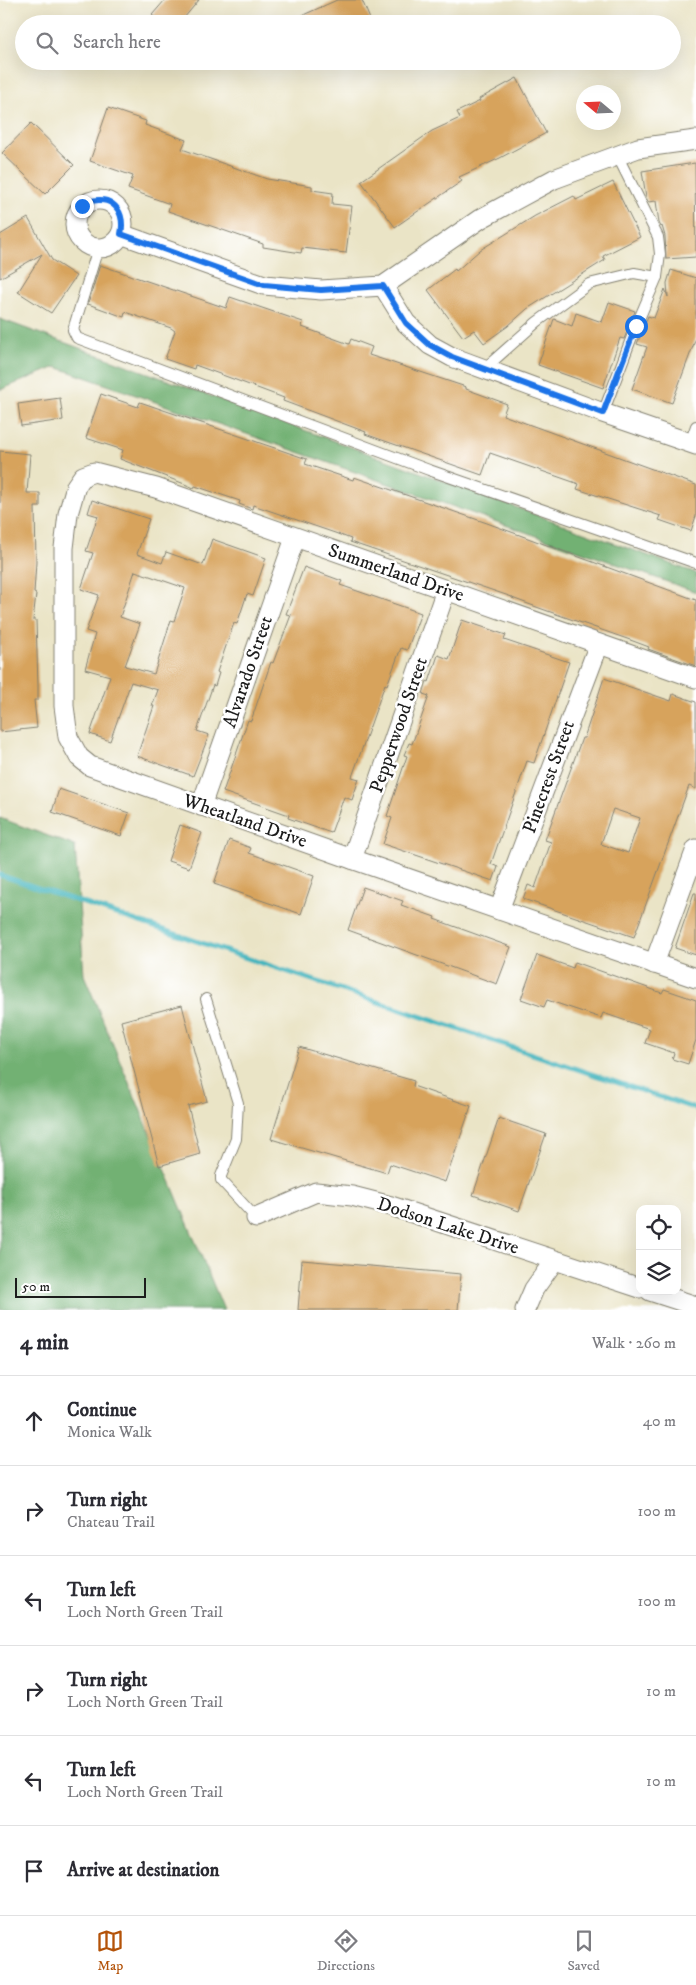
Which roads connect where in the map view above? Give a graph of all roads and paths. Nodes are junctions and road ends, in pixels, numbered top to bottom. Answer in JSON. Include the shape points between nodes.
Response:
{"nodes":[{"id":1,"x":696,"y":140,"type":"edge"},
{"id":2,"x":616,"y":155,"type":"junction"},
{"id":3,"x":121,"y":234,"type":"junction"},
{"id":4,"x":98,"y":248,"type":"junction"},
{"id":5,"x":657,"y":277,"type":"junction"},
{"id":6,"x":383,"y":286,"type":"junction"},
{"id":7,"x":484,"y":369,"type":"junction"},
{"id":8,"x":603,"y":413,"type":"junction"},
{"id":9,"x":694,"y":438,"type":"edge"},
{"id":10,"x":94,"y":472,"type":"joint"},
{"id":11,"x":295,"y":538,"type":"junction"},
{"id":12,"x":696,"y":563,"type":"edge"},
{"id":13,"x":446,"y":590,"type":"junction"},
{"id":14,"x":599,"y":644,"type":"junction"},
{"id":15,"x":696,"y":678,"type":"edge"},
{"id":16,"x":201,"y":806,"type":"junction"},
{"id":17,"x":696,"y":849,"type":"edge"},
{"id":18,"x":352,"y":859,"type":"junction"},
{"id":19,"x":499,"y":910,"type":"junction"},
{"id":20,"x":654,"y":964,"type":"junction"},
{"id":21,"x":696,"y":978,"type":"edge"},
{"id":22,"x":206,"y":999,"type":"dead end"},
{"id":23,"x":256,"y":1218,"type":"joint"},
{"id":24,"x":554,"y":1261,"type":"junction"},
{"id":25,"x":636,"y":1287,"type":"edge"},
{"id":26,"x":662,"y":1295,"type":"edge"},
{"id":27,"x":696,"y":1306,"type":"edge"},
{"id":28,"x":525,"y":1310,"type":"edge"}],
"edges":[{"from":1,"to":2,"type":"street","via":[[638,148]]},
{"from":2,"to":5,"type":"lane","via":[[658,237]]},
{"from":2,"to":6,"type":"street","via":[[554,179],[480,219]]},
{"from":3,"to":4,"type":"street","via":[[108,246]]},
{"from":3,"to":4,"type":"street","via":[[123,224],[116,207],[108,201],[90,201],[76,214],[74,224],[81,241]]},
{"from":3,"to":6,"type":"street","via":[[264,285],[321,290]]},
{"from":4,"to":12,"type":"lane","via":[[73,330],[78,338],[429,470]]},
{"from":5,"to":7,"type":"lane","via":[[634,273],[588,284],[537,322]]},
{"from":5,"to":8,"type":"lane"},
{"from":6,"to":7,"type":"street","via":[[406,323],[430,345]]},
{"from":7,"to":8,"type":"street"},
{"from":8,"to":9,"type":"street"},
{"from":10,"to":11,"type":"street","name":"Summerland Drive","via":[[156,488]]},
{"from":10,"to":16,"type":"street","name":"Wheatland Drive","via":[[83,476],[76,486],[68,514],[64,548],[64,706],[68,737],[79,757],[90,766]]},
{"from":11,"to":13,"type":"street","name":"Summerland Drive"},
{"from":11,"to":16,"type":"street","name":"Alvarado Street"},
{"from":13,"to":14,"type":"street","name":"Summerland Drive"},
{"from":13,"to":18,"type":"street","name":"Pepperwood Street"},
{"from":14,"to":15,"type":"street","name":"Summerland Drive"},
{"from":14,"to":19,"type":"street","name":"Pinecrest Street"},
{"from":16,"to":18,"type":"street","name":"Wheatland Drive"},
{"from":17,"to":20,"type":"street"},
{"from":18,"to":19,"type":"street","name":"Wheatland Drive"},
{"from":19,"to":20,"type":"street","name":"Wheatland Drive"},
{"from":20,"to":21,"type":"street","name":"Wheatland Drive"},
{"from":22,"to":23,"type":"lane","via":[[238,1103],[236,1138],[221,1180]]},
{"from":23,"to":24,"type":"street","name":"Dodson Lake Drive","via":[[316,1192],[352,1196]]},
{"from":24,"to":25,"type":"street","name":"Dodson Lake Drive"},
{"from":24,"to":28,"type":"street","via":[[534,1289]]},
{"from":26,"to":27,"type":"street"}]}
